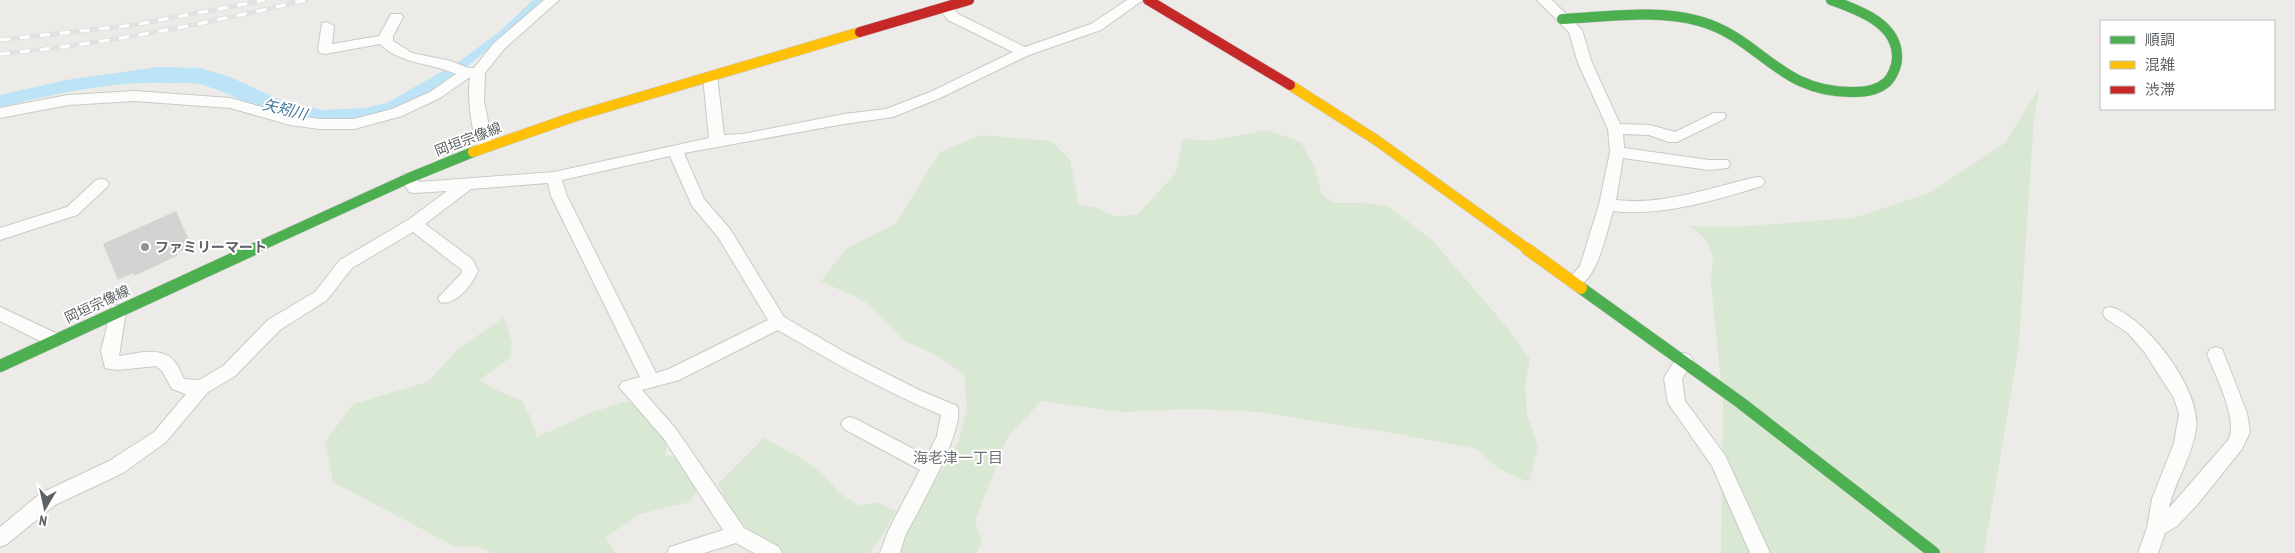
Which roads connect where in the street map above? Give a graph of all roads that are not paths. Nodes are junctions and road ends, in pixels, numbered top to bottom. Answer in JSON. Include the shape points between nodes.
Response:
{"nodes":[{"id":1,"x":552,"y":0,"type":"edge"},
{"id":2,"x":969,"y":0,"type":"edge"},
{"id":3,"x":1136,"y":0,"type":"edge"},
{"id":4,"x":1148,"y":0,"type":"edge"},
{"id":5,"x":1544,"y":0,"type":"edge"},
{"id":6,"x":1831,"y":0,"type":"edge"},
{"id":7,"x":945,"y":7,"type":"junction"},
{"id":8,"x":396,"y":17,"type":"dead end"},
{"id":9,"x":1562,"y":19,"type":"junction"},
{"id":10,"x":326,"y":26,"type":"dead end"},
{"id":11,"x":386,"y":39,"type":"junction"},
{"id":12,"x":1024,"y":52,"type":"junction"},
{"id":13,"x":472,"y":73,"type":"junction"},
{"id":14,"x":710,"y":76,"type":"junction"},
{"id":15,"x":0,"y":113,"type":"edge"},
{"id":16,"x":1719,"y":116,"type":"dead end"},
{"id":17,"x":1615,"y":129,"type":"junction"},
{"id":18,"x":717,"y":141,"type":"junction"},
{"id":19,"x":486,"y":147,"type":"junction"},
{"id":20,"x":675,"y":150,"type":"junction"},
{"id":21,"x":1617,"y":152,"type":"junction"},
{"id":22,"x":1723,"y":164,"type":"dead end"},
{"id":23,"x":409,"y":178,"type":"junction"},
{"id":24,"x":554,"y":178,"type":"junction"},
{"id":25,"x":1757,"y":182,"type":"dead end"},
{"id":26,"x":101,"y":184,"type":"dead end"},
{"id":27,"x":468,"y":184,"type":"junction"},
{"id":28,"x":1607,"y":205,"type":"junction"},
{"id":29,"x":414,"y":224,"type":"junction"},
{"id":30,"x":0,"y":234,"type":"edge"},
{"id":31,"x":1574,"y":282,"type":"junction"},
{"id":32,"x":446,"y":298,"type":"dead end"},
{"id":33,"x":118,"y":311,"type":"junction"},
{"id":34,"x":0,"y":313,"type":"edge"},
{"id":35,"x":2111,"y":313,"type":"dead end"},
{"id":36,"x":778,"y":322,"type":"junction"},
{"id":37,"x":54,"y":340,"type":"junction"},
{"id":38,"x":2216,"y":354,"type":"dead end"},
{"id":39,"x":1684,"y":360,"type":"junction"},
{"id":40,"x":0,"y":366,"type":"edge"},
{"id":41,"x":651,"y":381,"type":"junction"},
{"id":42,"x":202,"y":387,"type":"junction"},
{"id":43,"x":850,"y":424,"type":"dead end"},
{"id":44,"x":930,"y":467,"type":"junction"},
{"id":45,"x":2156,"y":528,"type":"junction"},
{"id":46,"x":737,"y":534,"type":"junction"},
{"id":47,"x":0,"y":538,"type":"edge"},
{"id":48,"x":677,"y":553,"type":"edge"},
{"id":49,"x":772,"y":553,"type":"edge"},
{"id":50,"x":890,"y":553,"type":"edge"},
{"id":51,"x":1760,"y":553,"type":"edge"},
{"id":52,"x":1934,"y":553,"type":"edge"},
{"id":53,"x":2148,"y":553,"type":"edge"}],
"edges":[{"from":1,"to":13,"type":"street"},
{"from":2,"to":7,"type":"street","name":"岡垣宗像線"},
{"from":3,"to":12,"type":"street","via":[[1096,26]]},
{"from":4,"to":31,"type":"street","via":[[1368,135]]},
{"from":5,"to":9,"type":"street"},
{"from":6,"to":9,"type":"street","via":[[1878,22],[1894,38],[1899,49],[1898,59],[1886,83],[1860,92],[1818,89],[1784,75],[1725,31],[1691,19]]},
{"from":7,"to":12,"type":"street","via":[[953,17]]},
{"from":7,"to":14,"type":"street","name":"岡垣宗像線"},
{"from":8,"to":11,"type":"street"},
{"from":9,"to":17,"type":"street","via":[[1575,30],[1585,63]]},
{"from":10,"to":11,"type":"street","via":[[325,50]]},
{"from":11,"to":13,"type":"street","via":[[408,57]]},
{"from":12,"to":18,"type":"street","via":[[888,114]]},
{"from":13,"to":15,"type":"street","via":[[397,113],[354,124],[290,120],[230,103],[135,96],[68,100]]},
{"from":13,"to":19,"type":"street"},
{"from":14,"to":18,"type":"street"},
{"from":14,"to":19,"type":"street","name":"岡垣宗像線"},
{"from":16,"to":17,"type":"street","via":[[1677,137],[1650,130]]},
{"from":17,"to":21,"type":"street"},
{"from":18,"to":20,"type":"street"},
{"from":19,"to":23,"type":"street","name":"岡垣宗像線"},
{"from":20,"to":24,"type":"street"},
{"from":20,"to":36,"type":"street","via":[[697,202],[724,233]]},
{"from":21,"to":22,"type":"street","via":[[1709,165]]},
{"from":21,"to":28,"type":"street"},
{"from":23,"to":27,"type":"street","via":[[414,188]]},
{"from":23,"to":33,"type":"street","name":"岡垣宗像線"},
{"from":24,"to":27,"type":"street"},
{"from":24,"to":41,"type":"street","via":[[559,196]]},
{"from":25,"to":28,"type":"street","via":[[1644,208]]},
{"from":26,"to":30,"type":"street","via":[[72,211]]},
{"from":27,"to":29,"type":"street"},
{"from":28,"to":31,"type":"street","via":[[1587,269]]},
{"from":29,"to":32,"type":"street","via":[[466,263],[470,270],[468,277]]},
{"from":29,"to":42,"type":"street","via":[[346,264],[321,296],[274,325],[228,371]]},
{"from":31,"to":39,"type":"street"},
{"from":33,"to":37,"type":"street","name":"岡垣宗像線"},
{"from":33,"to":42,"type":"street","via":[[110,350],[111,363],[162,360],[181,386]]},
{"from":34,"to":37,"type":"street"},
{"from":35,"to":45,"type":"street","via":[[2134,327],[2147,340],[2175,384],[2188,413],[2182,448],[2156,514]]},
{"from":36,"to":41,"type":"street","via":[[673,375]]},
{"from":36,"to":44,"type":"street","via":[[840,358],[951,411],[946,436]]},
{"from":37,"to":40,"type":"street","name":"岡垣宗像線"},
{"from":38,"to":45,"type":"street","via":[[2238,413],[2241,432],[2236,444],[2190,499],[2170,520]]},
{"from":39,"to":51,"type":"street","via":[[1673,378],[1677,403],[1718,461]]},
{"from":39,"to":52,"type":"street"},
{"from":41,"to":46,"type":"street","via":[[628,387],[670,434]]},
{"from":42,"to":47,"type":"street","via":[[160,437],[116,467],[48,499]]},
{"from":43,"to":44,"type":"street"},
{"from":44,"to":50,"type":"street"},
{"from":45,"to":53,"type":"street"},
{"from":46,"to":48,"type":"street"},
{"from":46,"to":49,"type":"street"}]}
